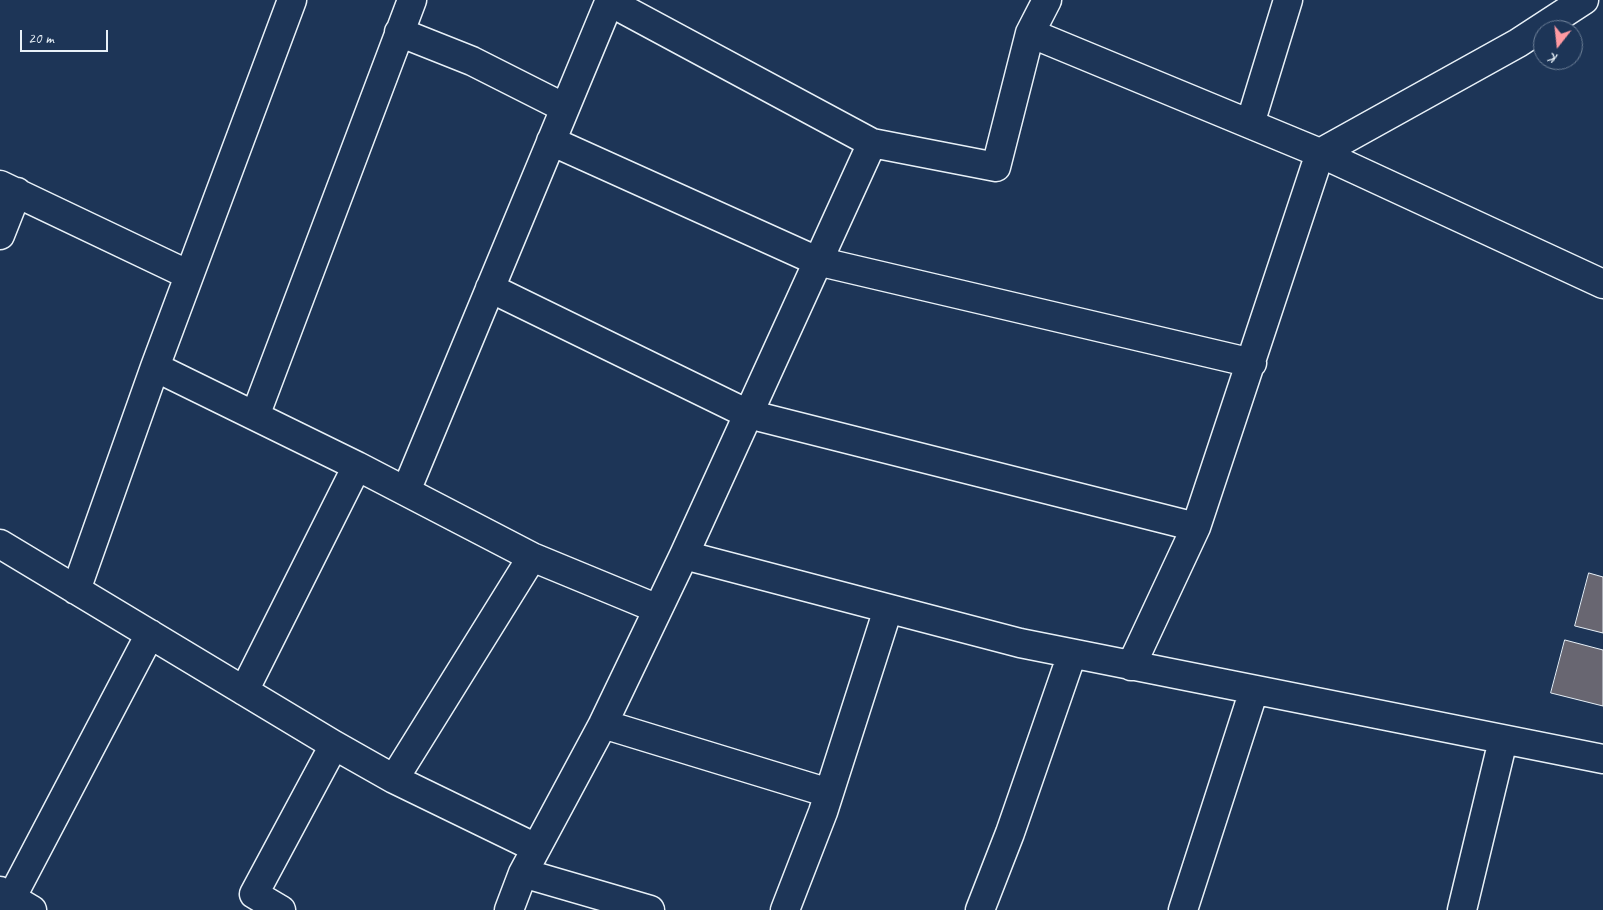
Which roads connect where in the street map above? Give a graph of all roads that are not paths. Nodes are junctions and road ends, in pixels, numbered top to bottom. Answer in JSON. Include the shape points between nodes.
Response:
{"nodes":[{"id":1,"x":292,"y":0,"type":"edge"},
{"id":2,"x":412,"y":0,"type":"edge"},
{"id":3,"x":1046,"y":0,"type":"edge"},
{"id":4,"x":1288,"y":0,"type":"edge"},
{"id":5,"x":1584,"y":0,"type":"edge"},
{"id":6,"x":610,"y":1,"type":"edge"},
{"id":7,"x":1603,"y":7,"type":"edge"},
{"id":8,"x":399,"y":32,"type":"junction"},
{"id":9,"x":1030,"y":33,"type":"junction"},
{"id":10,"x":566,"y":108,"type":"junction"},
{"id":11,"x":1250,"y":124,"type":"junction"},
{"id":12,"x":551,"y":141,"type":"junction"},
{"id":13,"x":872,"y":143,"type":"junction"},
{"id":14,"x":1320,"y":153,"type":"junction"},
{"id":15,"x":8,"y":188,"type":"edge"},
{"id":16,"x":0,"y":235,"type":"edge"},
{"id":17,"x":818,"y":261,"type":"junction"},
{"id":18,"x":190,"y":275,"type":"junction"},
{"id":19,"x":1603,"y":284,"type":"edge"},
{"id":20,"x":490,"y":288,"type":"junction"},
{"id":21,"x":1252,"y":363,"type":"junction"},
{"id":22,"x":155,"y":367,"type":"junction"},
{"id":23,"x":748,"y":414,"type":"junction"},
{"id":24,"x":255,"y":416,"type":"junction"},
{"id":25,"x":356,"y":466,"type":"junction"},
{"id":26,"x":406,"y":491,"type":"junction"},
{"id":27,"x":1196,"y":527,"type":"junction"},
{"id":28,"x":0,"y":544,"type":"edge"},
{"id":29,"x":684,"y":555,"type":"junction"},
{"id":30,"x":532,"y":557,"type":"junction"},
{"id":31,"x":76,"y":590,"type":"junction"},
{"id":32,"x":658,"y":609,"type":"junction"},
{"id":33,"x":888,"y":609,"type":"junction"},
{"id":34,"x":150,"y":634,"type":"junction"},
{"id":35,"x":1072,"y":654,"type":"junction"},
{"id":36,"x":1131,"y":666,"type":"junction"},
{"id":37,"x":1254,"y":690,"type":"junction"},
{"id":38,"x":244,"y":691,"type":"junction"},
{"id":39,"x":602,"y":724,"type":"junction"},
{"id":40,"x":1502,"y":740,"type":"junction"},
{"id":41,"x":334,"y":745,"type":"junction"},
{"id":42,"x":1603,"y":759,"type":"edge"},
{"id":43,"x":394,"y":778,"type":"junction"},
{"id":44,"x":829,"y":793,"type":"junction"},
{"id":45,"x":536,"y":848,"type":"junction"},
{"id":46,"x":523,"y":873,"type":"junction"},
{"id":47,"x":12,"y":902,"type":"edge"},
{"id":48,"x":281,"y":910,"type":"edge"},
{"id":49,"x":509,"y":910,"type":"edge"},
{"id":50,"x":650,"y":910,"type":"edge"},
{"id":51,"x":785,"y":910,"type":"edge"},
{"id":52,"x":980,"y":910,"type":"edge"},
{"id":53,"x":1182,"y":910,"type":"edge"},
{"id":54,"x":1462,"y":910,"type":"edge"}],
"edges":[{"from":1,"to":18,"type":"street"},
{"from":2,"to":8,"type":"street"},
{"from":3,"to":9,"type":"street"},
{"from":4,"to":11,"type":"street"},
{"from":5,"to":7,"type":"street"},
{"from":5,"to":14,"type":"street","via":[[1518,43]]},
{"from":6,"to":10,"type":"street"},
{"from":6,"to":13,"type":"street"},
{"from":8,"to":10,"type":"street","via":[[472,61]]},
{"from":8,"to":24,"type":"street"},
{"from":9,"to":11,"type":"street"},
{"from":9,"to":13,"type":"street","via":[[996,166]]},
{"from":10,"to":12,"type":"street"},
{"from":11,"to":14,"type":"street"},
{"from":12,"to":17,"type":"street"},
{"from":12,"to":20,"type":"street"},
{"from":13,"to":17,"type":"street"},
{"from":14,"to":19,"type":"street"},
{"from":14,"to":21,"type":"street"},
{"from":15,"to":16,"type":"street"},
{"from":15,"to":18,"type":"street"},
{"from":17,"to":21,"type":"street"},
{"from":17,"to":23,"type":"street"},
{"from":18,"to":22,"type":"street"},
{"from":20,"to":23,"type":"street"},
{"from":20,"to":26,"type":"street"},
{"from":21,"to":27,"type":"street"},
{"from":22,"to":24,"type":"street"},
{"from":22,"to":31,"type":"street"},
{"from":23,"to":27,"type":"street"},
{"from":23,"to":29,"type":"street"},
{"from":24,"to":25,"type":"street"},
{"from":25,"to":26,"type":"street"},
{"from":25,"to":38,"type":"street"},
{"from":26,"to":30,"type":"street"},
{"from":27,"to":36,"type":"street"},
{"from":28,"to":31,"type":"street"},
{"from":29,"to":32,"type":"street"},
{"from":29,"to":33,"type":"street"},
{"from":30,"to":32,"type":"street"},
{"from":30,"to":43,"type":"street"},
{"from":31,"to":34,"type":"street"},
{"from":32,"to":39,"type":"street"},
{"from":33,"to":35,"type":"street"},
{"from":33,"to":44,"type":"street"},
{"from":34,"to":38,"type":"street"},
{"from":34,"to":47,"type":"street"},
{"from":35,"to":36,"type":"street"},
{"from":35,"to":52,"type":"street"},
{"from":36,"to":37,"type":"street"},
{"from":37,"to":40,"type":"street"},
{"from":37,"to":53,"type":"street"},
{"from":38,"to":41,"type":"street"},
{"from":39,"to":44,"type":"street"},
{"from":39,"to":45,"type":"street"},
{"from":40,"to":42,"type":"street"},
{"from":40,"to":54,"type":"street"},
{"from":41,"to":43,"type":"street"},
{"from":41,"to":48,"type":"street","via":[[254,894]]},
{"from":43,"to":45,"type":"street"},
{"from":44,"to":51,"type":"street"},
{"from":45,"to":46,"type":"street"},
{"from":46,"to":49,"type":"street"},
{"from":46,"to":50,"type":"street"}]}
